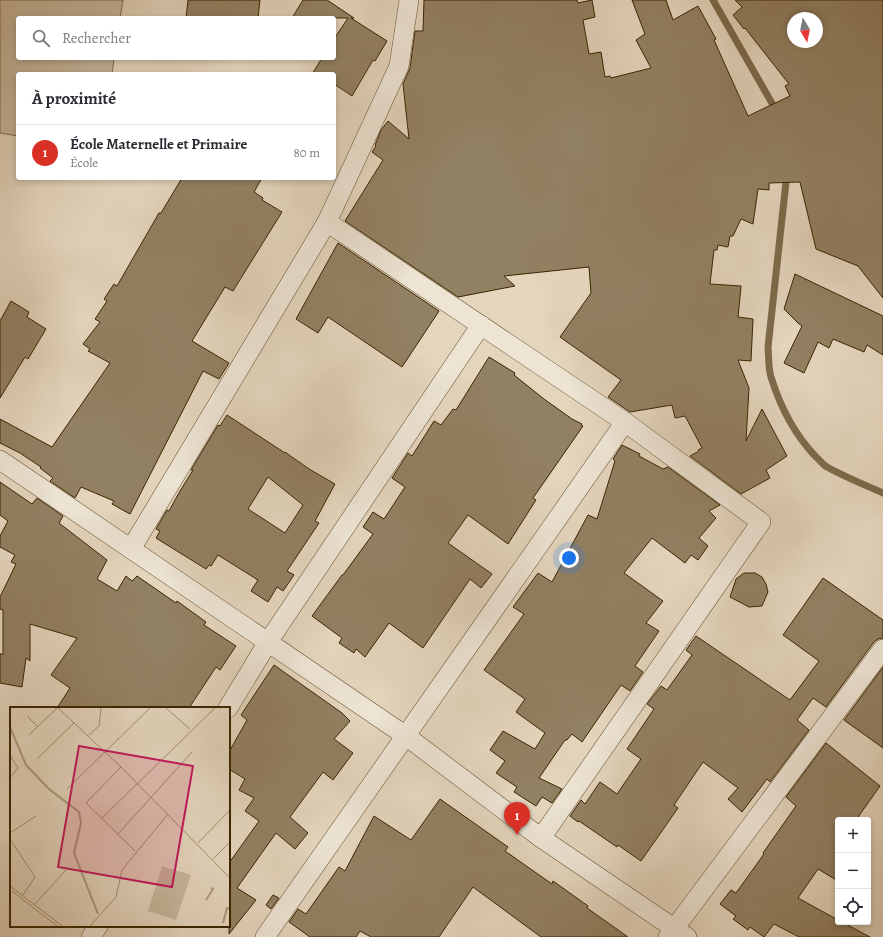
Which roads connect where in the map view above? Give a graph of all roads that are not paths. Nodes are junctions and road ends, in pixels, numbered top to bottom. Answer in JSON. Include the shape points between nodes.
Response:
{"nodes":[{"id":1,"x":409,"y":0,"type":"edge"},
{"id":2,"x":327,"y":222,"type":"junction"},
{"id":3,"x":481,"y":325,"type":"junction"},
{"id":4,"x":625,"y":422,"type":"junction"},
{"id":5,"x":0,"y":460,"type":"edge"},
{"id":6,"x":131,"y":549,"type":"junction"},
{"id":7,"x":268,"y":642,"type":"junction"},
{"id":8,"x":883,"y":648,"type":"edge"},
{"id":9,"x":229,"y":707,"type":"edge"},
{"id":10,"x":406,"y":736,"type":"junction"},
{"id":11,"x":541,"y":838,"type":"junction"},
{"id":12,"x":97,"y":927,"type":"edge"},
{"id":13,"x":676,"y":934,"type":"edge"},
{"id":14,"x":91,"y":937,"type":"edge"},
{"id":15,"x":265,"y":937,"type":"edge"}],
"edges":[{"from":1,"to":2,"type":"street","via":[[399,66]]},
{"from":2,"to":3,"type":"street"},
{"from":2,"to":6,"type":"street"},
{"from":3,"to":4,"type":"street"},
{"from":3,"to":7,"type":"street"},
{"from":4,"to":10,"type":"street"},
{"from":4,"to":11,"type":"street","via":[[761,522]]},
{"from":5,"to":6,"type":"street"},
{"from":6,"to":7,"type":"street"},
{"from":7,"to":9,"type":"street"},
{"from":7,"to":10,"type":"street"},
{"from":8,"to":13,"type":"street"},
{"from":10,"to":11,"type":"street"},
{"from":10,"to":15,"type":"street"},
{"from":11,"to":13,"type":"street"},
{"from":12,"to":14,"type":"street"}]}
